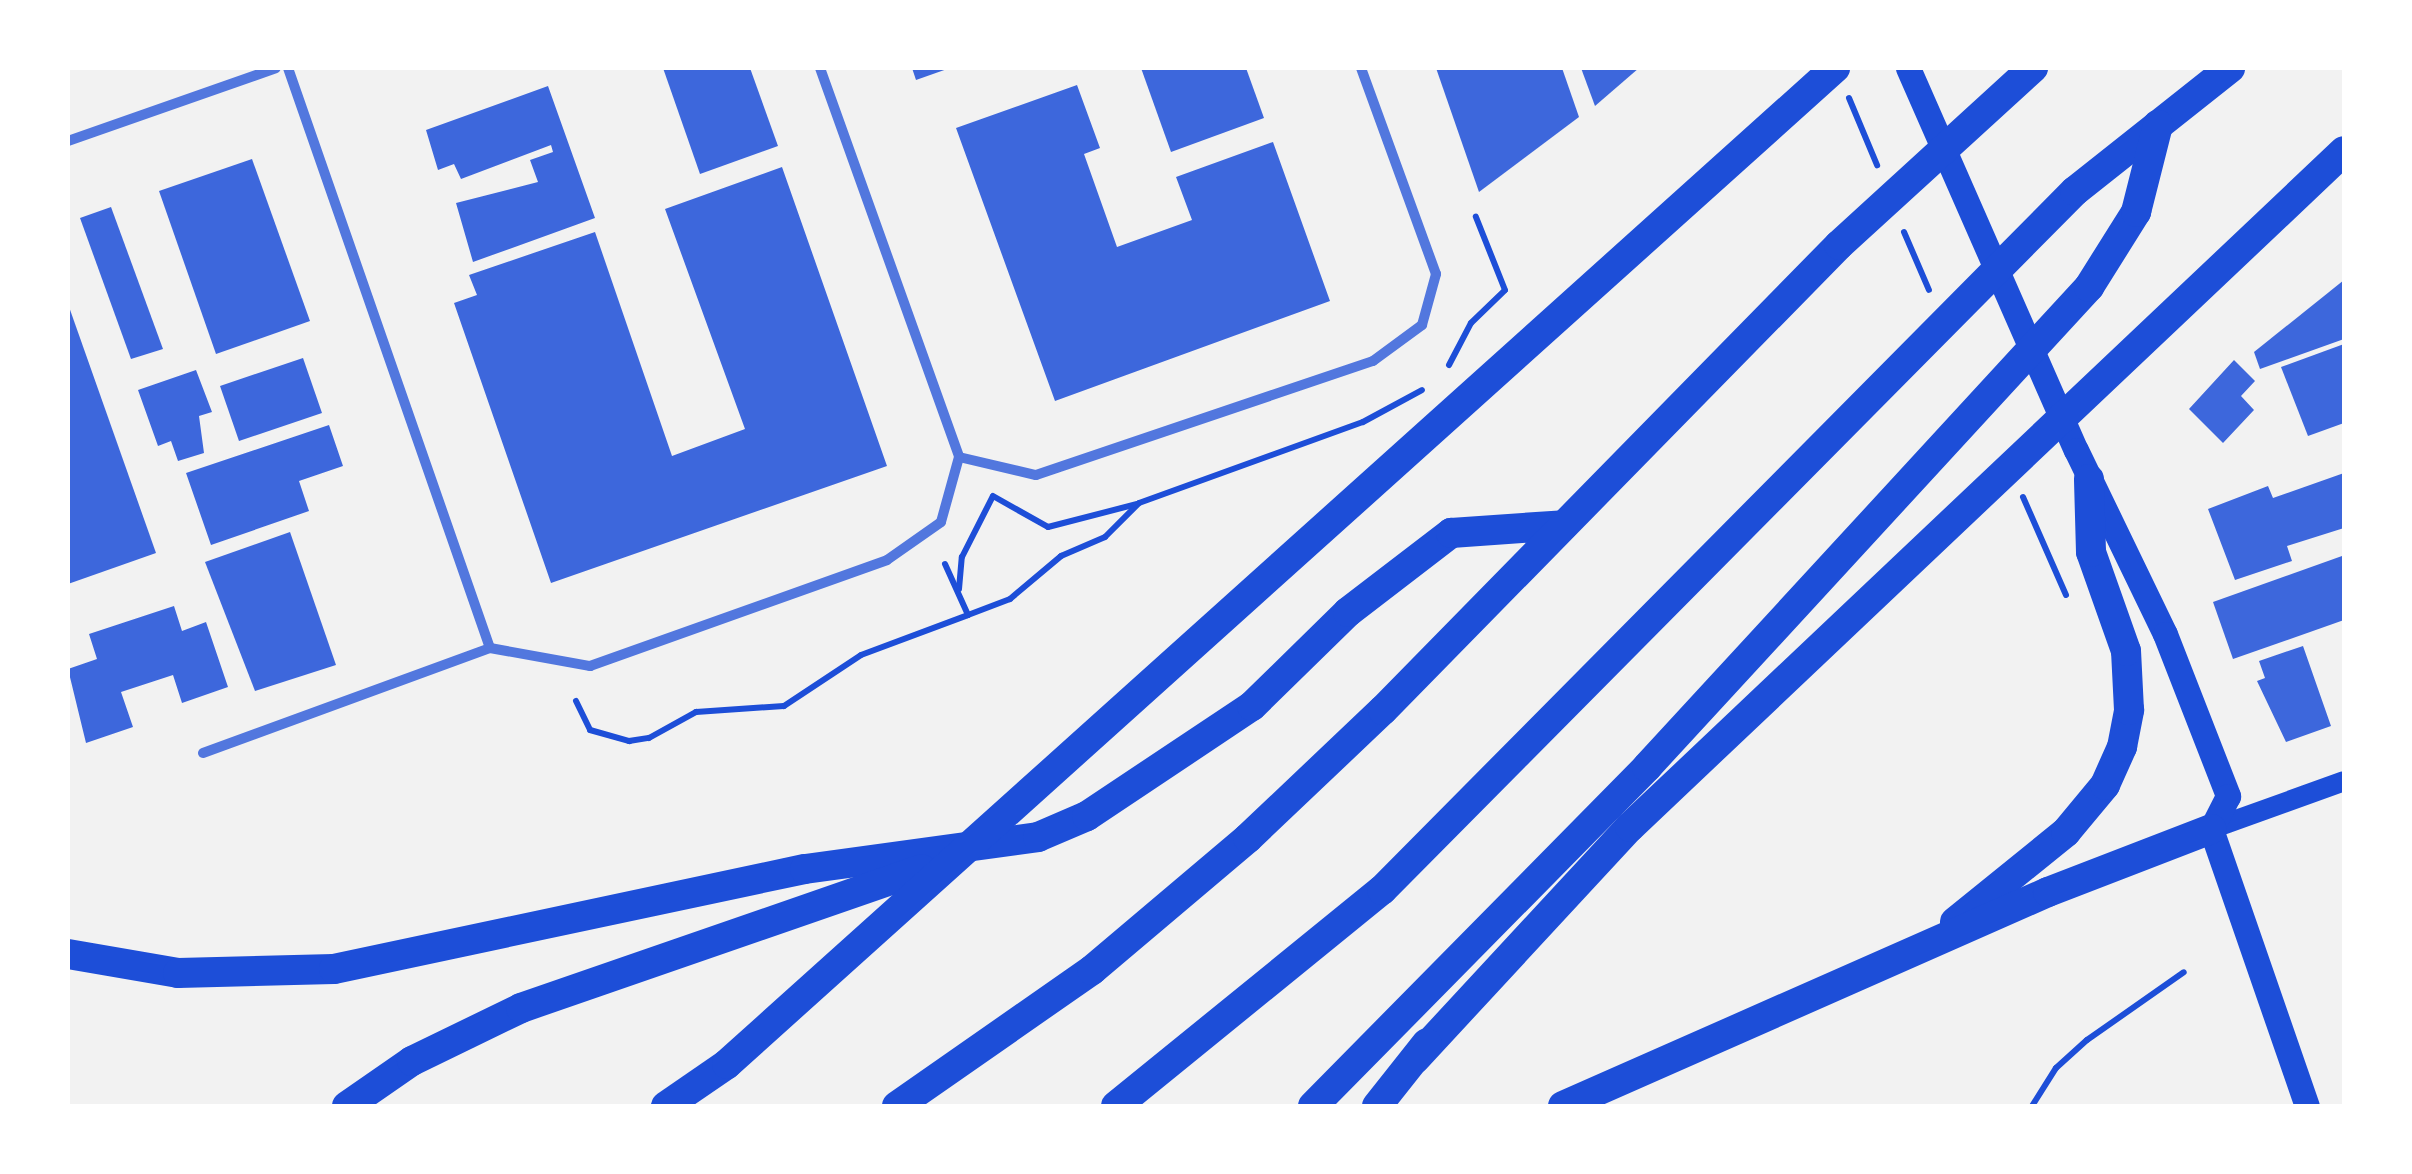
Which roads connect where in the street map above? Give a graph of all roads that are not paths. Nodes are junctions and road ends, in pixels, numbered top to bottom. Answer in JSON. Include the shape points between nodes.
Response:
{"nodes":[{"id":1,"x":276,"y":68,"type":"edge"},
{"id":2,"x":288,"y":68,"type":"edge"},
{"id":3,"x":820,"y":68,"type":"edge"},
{"id":4,"x":1361,"y":68,"type":"edge"},
{"id":5,"x":1908,"y":68,"type":"edge"},
{"id":6,"x":2033,"y":68,"type":"edge"},
{"id":7,"x":2230,"y":68,"type":"edge"},
{"id":8,"x":1839,"y":76,"type":"edge"},
{"id":9,"x":2158,"y":125,"type":"junction"},
{"id":10,"x":68,"y":141,"type":"edge"},
{"id":11,"x":2344,"y":151,"type":"edge"},
{"id":12,"x":960,"y":458,"type":"junction"},
{"id":13,"x":2089,"y":479,"type":"junction"},
{"id":14,"x":1564,"y":525,"type":"junction"},
{"id":15,"x":490,"y":648,"type":"junction"},
{"id":16,"x":203,"y":753,"type":"dead end"},
{"id":17,"x":1647,"y":766,"type":"junction"},
{"id":18,"x":2344,"y":782,"type":"edge"},
{"id":19,"x":2211,"y":829,"type":"junction"},
{"id":20,"x":972,"y":851,"type":"junction"},
{"id":21,"x":1934,"y":941,"type":"junction"},
{"id":22,"x":68,"y":954,"type":"edge"},
{"id":23,"x":1415,"y":1059,"type":"junction"},
{"id":24,"x":347,"y":1106,"type":"edge"},
{"id":25,"x":666,"y":1106,"type":"edge"},
{"id":26,"x":897,"y":1106,"type":"edge"},
{"id":27,"x":1116,"y":1106,"type":"edge"},
{"id":28,"x":1313,"y":1106,"type":"edge"},
{"id":29,"x":1376,"y":1106,"type":"edge"},
{"id":30,"x":1562,"y":1106,"type":"edge"},
{"id":31,"x":2307,"y":1106,"type":"edge"}],
"edges":[{"from":1,"to":10,"type":"street"},
{"from":2,"to":15,"type":"street"},
{"from":3,"to":12,"type":"street"},
{"from":4,"to":12,"type":"street","via":[[1436,274],[1422,325],[1373,361],[1036,475]]},
{"from":5,"to":13,"type":"main road"},
{"from":6,"to":14,"type":"highway","via":[[1840,245]]},
{"from":7,"to":9,"type":"highway"},
{"from":8,"to":25,"type":"highway","via":[[727,1064]]},
{"from":9,"to":17,"type":"highway","via":[[2136,212],[2089,286]]},
{"from":9,"to":27,"type":"highway","via":[[2075,191],[1892,371],[1382,890]]},
{"from":11,"to":23,"type":"highway","via":[[1630,827]]},
{"from":12,"to":15,"type":"street","via":[[941,522],[887,560],[590,666]]},
{"from":13,"to":19,"type":"main road","via":[[2165,634],[2228,796]]},
{"from":13,"to":21,"type":"highway","via":[[2090,552],[2126,651],[2129,710],[2122,747],[2105,785],[2066,832],[2012,870]]},
{"from":14,"to":20,"type":"highway","via":[[1451,533],[1348,612],[1252,706],[1176,761],[1088,816],[1038,837]]},
{"from":14,"to":26,"type":"highway","via":[[1248,838],[1092,970]]},
{"from":15,"to":16,"type":"street"},
{"from":17,"to":23,"type":"highway","via":[[1497,947]]},
{"from":17,"to":28,"type":"highway"},
{"from":18,"to":19,"type":"main road"},
{"from":19,"to":21,"type":"highway"},
{"from":19,"to":31,"type":"main road"},
{"from":20,"to":22,"type":"highway","via":[[806,869],[334,969],[178,973]]},
{"from":20,"to":24,"type":"highway","via":[[521,1008],[412,1061]]},
{"from":21,"to":30,"type":"highway"},
{"from":23,"to":29,"type":"highway"}]}
